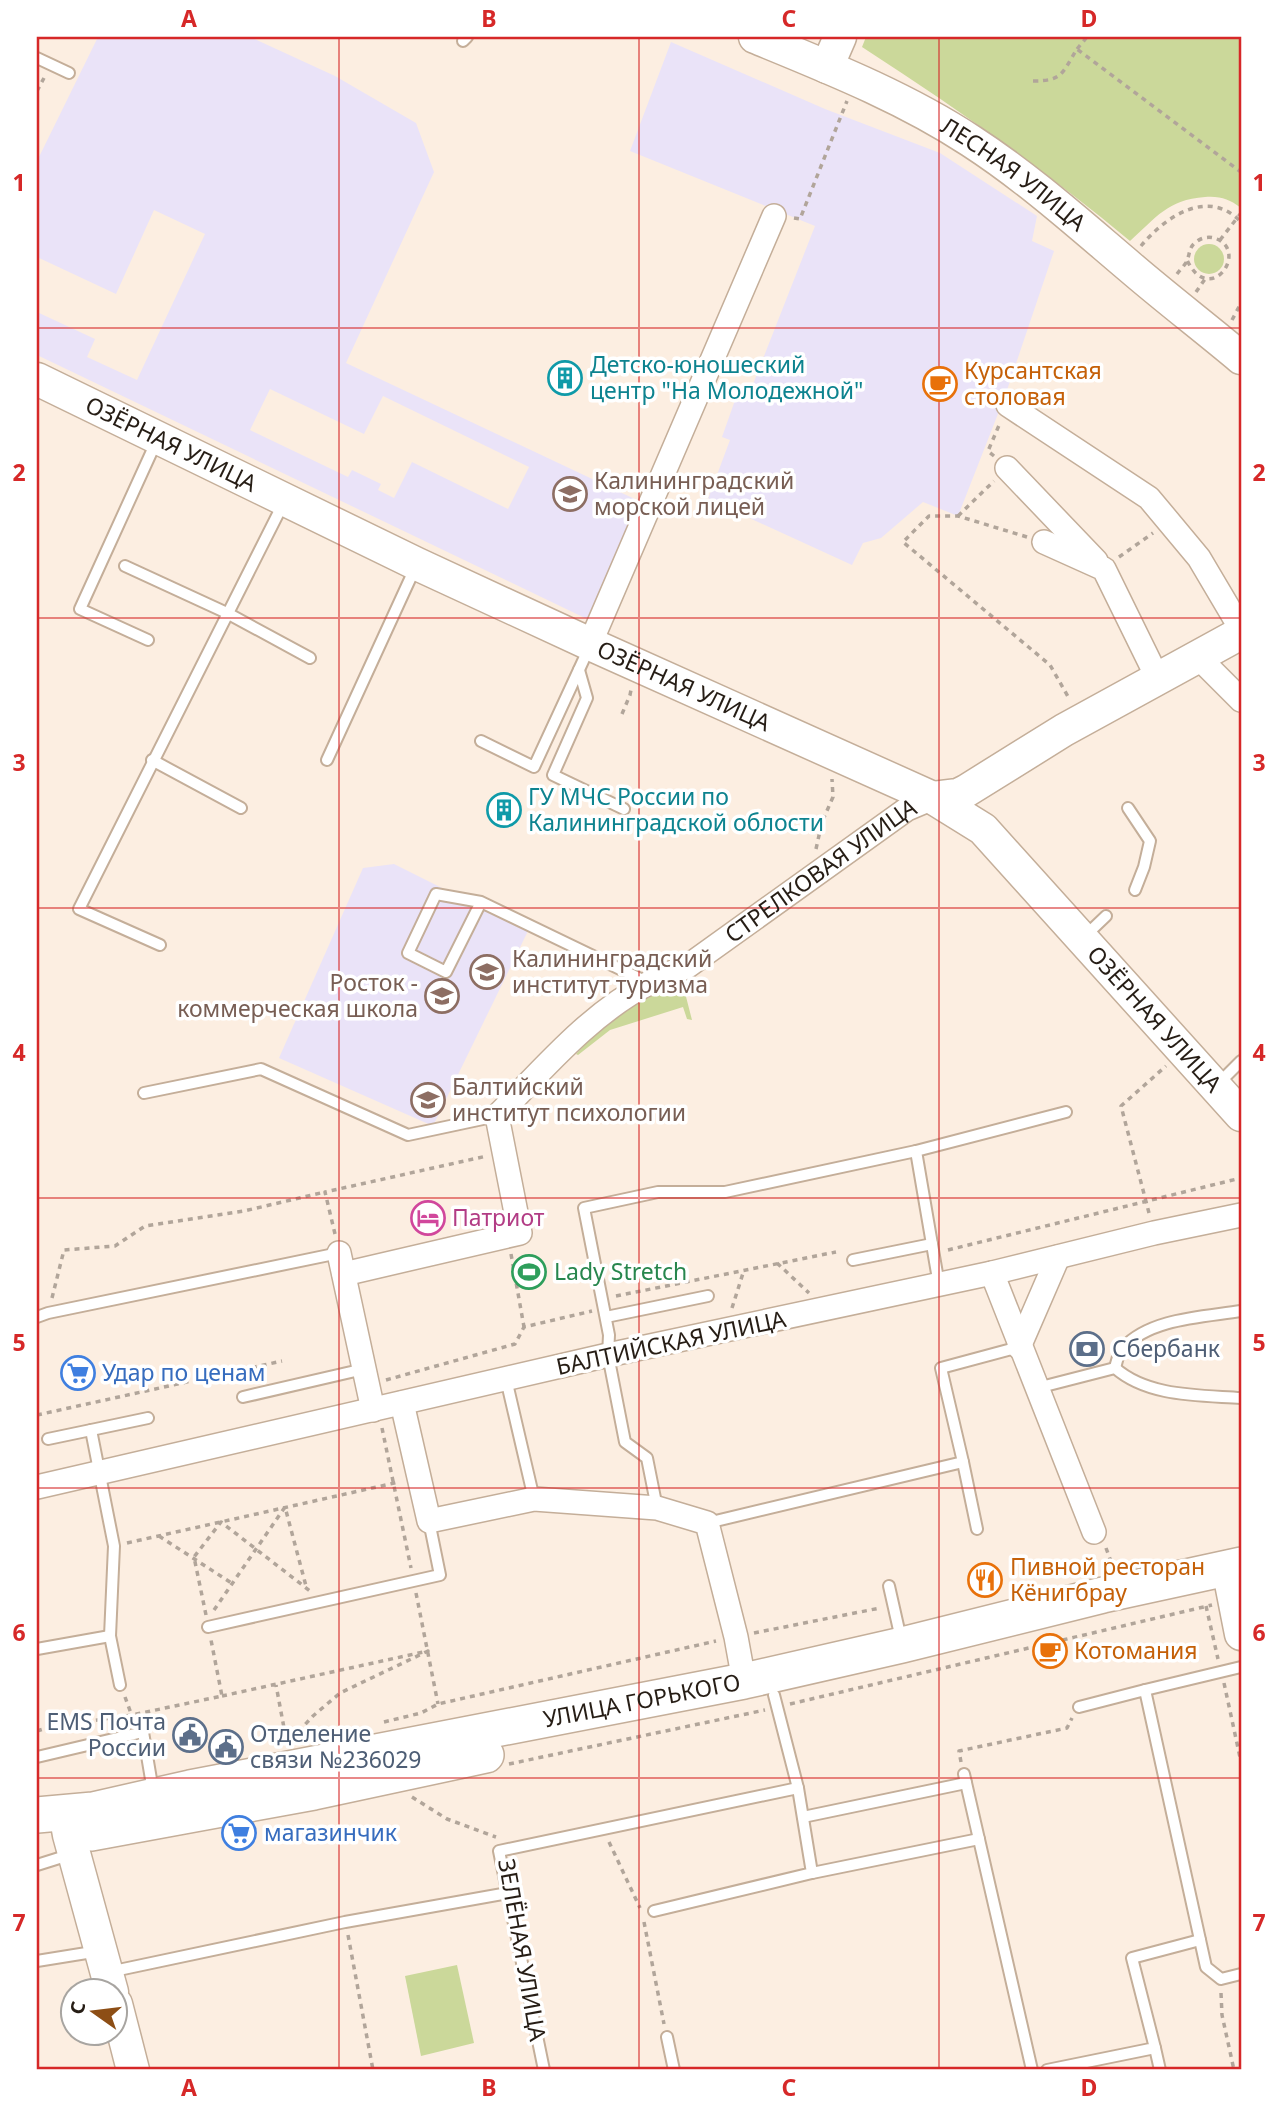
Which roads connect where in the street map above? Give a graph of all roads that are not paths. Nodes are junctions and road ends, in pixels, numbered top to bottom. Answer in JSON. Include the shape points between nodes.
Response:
{"nodes":[{"id":1,"x":755,"y":37,"type":"edge"},
{"id":2,"x":840,"y":37,"type":"edge"},
{"id":3,"x":37,"y":58,"type":"edge"},
{"id":4,"x":69,"y":73,"type":"dead end"},
{"id":5,"x":841,"y":73,"type":"junction"},
{"id":6,"x":774,"y":216,"type":"road end"},
{"id":7,"x":1241,"y":358,"type":"edge"},
{"id":8,"x":37,"y":379,"type":"edge"},
{"id":9,"x":1008,"y":405,"type":"road end"},
{"id":10,"x":158,"y":438,"type":"junction"},
{"id":11,"x":1007,"y":468,"type":"road end"},
{"id":12,"x":285,"y":499,"type":"junction"},
{"id":13,"x":1044,"y":542,"type":"road end"},
{"id":14,"x":416,"y":564,"type":"junction"},
{"id":15,"x":125,"y":566,"type":"dead end"},
{"id":16,"x":1104,"y":569,"type":"junction"},
{"id":17,"x":227,"y":612,"type":"junction"},
{"id":18,"x":1241,"y":631,"type":"edge"},
{"id":19,"x":148,"y":640,"type":"dead end"},
{"id":20,"x":585,"y":657,"type":"junction"},
{"id":21,"x":310,"y":658,"type":"dead end"},
{"id":22,"x":1199,"y":658,"type":"junction"},
{"id":23,"x":1158,"y":680,"type":"junction"},
{"id":24,"x":1241,"y":700,"type":"edge"},
{"id":25,"x":481,"y":741,"type":"dead end"},
{"id":26,"x":152,"y":760,"type":"junction"},
{"id":27,"x":327,"y":760,"type":"dead end"},
{"id":28,"x":933,"y":798,"type":"junction"},
{"id":29,"x":241,"y":808,"type":"dead end"},
{"id":30,"x":1128,"y":808,"type":"dead end"},
{"id":31,"x":624,"y":809,"type":"dead end"},
{"id":32,"x":1135,"y":890,"type":"dead end"},
{"id":33,"x":481,"y":902,"type":"junction"},
{"id":34,"x":1106,"y":916,"type":"dead end"},
{"id":35,"x":1082,"y":939,"type":"junction"},
{"id":36,"x":160,"y":945,"type":"dead end"},
{"id":37,"x":649,"y":983,"type":"junction"},
{"id":38,"x":1241,"y":1062,"type":"edge"},
{"id":39,"x":1215,"y":1086,"type":"junction"},
{"id":40,"x":144,"y":1093,"type":"dead end"},
{"id":41,"x":1066,"y":1112,"type":"dead end"},
{"id":42,"x":1241,"y":1115,"type":"edge"},
{"id":43,"x":497,"y":1116,"type":"junction"},
{"id":44,"x":916,"y":1151,"type":"junction"},
{"id":45,"x":1241,"y":1215,"type":"edge"},
{"id":46,"x":932,"y":1244,"type":"junction"},
{"id":47,"x":1058,"y":1257,"type":"junction"},
{"id":48,"x":853,"y":1260,"type":"dead end"},
{"id":49,"x":342,"y":1264,"type":"junction"},
{"id":50,"x":992,"y":1273,"type":"junction"},
{"id":51,"x":939,"y":1285,"type":"junction"},
{"id":52,"x":708,"y":1296,"type":"dead end"},
{"id":53,"x":1241,"y":1311,"type":"edge"},
{"id":54,"x":37,"y":1317,"type":"edge"},
{"id":55,"x":606,"y":1317,"type":"junction"},
{"id":56,"x":1019,"y":1347,"type":"junction"},
{"id":57,"x":608,"y":1355,"type":"junction"},
{"id":58,"x":1115,"y":1368,"type":"junction"},
{"id":59,"x":506,"y":1379,"type":"junction"},
{"id":60,"x":1037,"y":1388,"type":"junction"},
{"id":61,"x":371,"y":1395,"type":"junction"},
{"id":62,"x":243,"y":1397,"type":"dead end"},
{"id":63,"x":1241,"y":1398,"type":"edge"},
{"id":64,"x":402,"y":1404,"type":"junction"},
{"id":65,"x":148,"y":1418,"type":"dead end"},
{"id":66,"x":91,"y":1430,"type":"junction"},
{"id":67,"x":48,"y":1439,"type":"dead end"},
{"id":68,"x":963,"y":1462,"type":"junction"},
{"id":69,"x":101,"y":1474,"type":"junction"},
{"id":70,"x":37,"y":1487,"type":"edge"},
{"id":71,"x":534,"y":1499,"type":"junction"},
{"id":72,"x":657,"y":1508,"type":"junction"},
{"id":73,"x":429,"y":1521,"type":"junction"},
{"id":74,"x":707,"y":1524,"type":"junction"},
{"id":75,"x":977,"y":1529,"type":"dead end"},
{"id":76,"x":1094,"y":1532,"type":"road end"},
{"id":77,"x":1230,"y":1584,"type":"edge"},
{"id":78,"x":889,"y":1586,"type":"dead end"},
{"id":79,"x":208,"y":1624,"type":"road end"},
{"id":80,"x":1241,"y":1634,"type":"edge"},
{"id":81,"x":110,"y":1636,"type":"junction"},
{"id":82,"x":902,"y":1645,"type":"junction"},
{"id":83,"x":37,"y":1649,"type":"edge"},
{"id":84,"x":1241,"y":1667,"type":"edge"},
{"id":85,"x":120,"y":1685,"type":"road end"},
{"id":86,"x":1145,"y":1690,"type":"junction"},
{"id":87,"x":765,"y":1694,"type":"junction"},
{"id":88,"x":1079,"y":1707,"type":"road end"},
{"id":89,"x":37,"y":1757,"type":"edge"},
{"id":90,"x":798,"y":1788,"type":"junction"},
{"id":91,"x":154,"y":1797,"type":"junction"},
{"id":92,"x":803,"y":1817,"type":"junction"},
{"id":93,"x":56,"y":1831,"type":"edge"},
{"id":94,"x":979,"y":1839,"type":"junction"},
{"id":95,"x":37,"y":1865,"type":"edge"},
{"id":96,"x":812,"y":1873,"type":"junction"},
{"id":97,"x":508,"y":1893,"type":"junction"},
{"id":98,"x":654,"y":1911,"type":"dead end"},
{"id":99,"x":1199,"y":1940,"type":"junction"},
{"id":100,"x":37,"y":1961,"type":"edge"},
{"id":101,"x":107,"y":1971,"type":"edge"},
{"id":102,"x":1241,"y":1974,"type":"edge"},
{"id":103,"x":667,"y":2037,"type":"road end"},
{"id":104,"x":127,"y":2048,"type":"edge"},
{"id":105,"x":1155,"y":2048,"type":"junction"},
{"id":106,"x":133,"y":2070,"type":"edge"},
{"id":107,"x":544,"y":2070,"type":"edge"},
{"id":108,"x":674,"y":2070,"type":"edge"},
{"id":109,"x":1032,"y":2070,"type":"edge"},
{"id":110,"x":1046,"y":2070,"type":"edge"},
{"id":111,"x":1160,"y":2070,"type":"edge"}],
"edges":[{"from":1,"to":5,"type":"street","name":"ЛЕСНАЯ УЛИЦА"},
{"from":2,"to":5,"type":"street"},
{"from":3,"to":4,"type":"lane"},
{"from":5,"to":7,"type":"street","name":"ЛЕСНАЯ УЛИЦА","via":[[971,141],[1047,195]]},
{"from":6,"to":20,"type":"street"},
{"from":8,"to":10,"type":"street","name":"ОЗЁРНАЯ УЛИЦА"},
{"from":9,"to":18,"type":"street","via":[[1149,498],[1199,558]]},
{"from":10,"to":12,"type":"street","name":"ОЗЁРНАЯ УЛИЦА"},
{"from":10,"to":19,"type":"lane","via":[[80,609]]},
{"from":11,"to":16,"type":"street"},
{"from":12,"to":14,"type":"street","name":"ОЗЁРНАЯ УЛИЦА"},
{"from":12,"to":17,"type":"lane"},
{"from":13,"to":16,"type":"street"},
{"from":14,"to":20,"type":"street","name":"ОЗЁРНАЯ УЛИЦА"},
{"from":14,"to":27,"type":"lane"},
{"from":15,"to":17,"type":"lane"},
{"from":16,"to":23,"type":"street"},
{"from":17,"to":21,"type":"lane"},
{"from":17,"to":26,"type":"lane"},
{"from":18,"to":22,"type":"street","name":"СТРЕЛКОВАЯ УЛИЦА"},
{"from":20,"to":25,"type":"lane","via":[[534,767]]},
{"from":20,"to":28,"type":"street","name":"ОЗЁРНАЯ УЛИЦА"},
{"from":20,"to":31,"type":"lane","via":[[587,698],[553,775]]},
{"from":22,"to":23,"type":"street","name":"СТРЕЛКОВАЯ УЛИЦА"},
{"from":22,"to":24,"type":"street"},
{"from":23,"to":28,"type":"street","name":"СТРЕЛКОВАЯ УЛИЦА","via":[[1068,724],[966,791]]},
{"from":26,"to":29,"type":"lane"},
{"from":26,"to":36,"type":"lane","via":[[79,909]]},
{"from":28,"to":35,"type":"street","name":"ОЗЁРНАЯ УЛИЦА","via":[[983,829]]},
{"from":28,"to":37,"type":"street","name":"СТРЕЛКОВАЯ УЛИЦА","via":[[907,809],[688,966]]},
{"from":30,"to":32,"type":"lane","via":[[1150,841]]},
{"from":33,"to":33,"type":"lane","via":[[436,894],[408,953],[446,972]]},
{"from":33,"to":37,"type":"lane"},
{"from":34,"to":35,"type":"lane"},
{"from":35,"to":39,"type":"street","name":"ОЗЁРНАЯ УЛИЦА"},
{"from":37,"to":43,"type":"street","name":"СТРЕЛКОВАЯ УЛИЦА","via":[[585,1030]]},
{"from":38,"to":39,"type":"lane"},
{"from":39,"to":42,"type":"street","name":"ОЗЁРНАЯ УЛИЦА"},
{"from":40,"to":43,"type":"lane","via":[[261,1069],[408,1135]]},
{"from":41,"to":44,"type":"lane"},
{"from":43,"to":49,"type":"street","via":[[514,1234]]},
{"from":44,"to":46,"type":"lane"},
{"from":44,"to":55,"type":"lane","via":[[725,1192],[658,1192],[584,1208]]},
{"from":45,"to":47,"type":"street","name":"БАЛТИЙСКАЯ УЛИЦА"},
{"from":46,"to":48,"type":"lane"},
{"from":46,"to":51,"type":"lane"},
{"from":47,"to":50,"type":"street","name":"БАЛТИЙСКАЯ УЛИЦА"},
{"from":47,"to":56,"type":"street"},
{"from":49,"to":54,"type":"lane"},
{"from":49,"to":61,"type":"street"},
{"from":50,"to":51,"type":"street","name":"БАЛТИЙСКАЯ УЛИЦА"},
{"from":50,"to":56,"type":"street"},
{"from":51,"to":57,"type":"street","name":"БАЛТИЙСКАЯ УЛИЦА"},
{"from":52,"to":55,"type":"lane"},
{"from":53,"to":58,"type":"lane","via":[[1171,1323],[1140,1334],[1121,1349]]},
{"from":55,"to":57,"type":"lane"},
{"from":56,"to":60,"type":"street"},
{"from":56,"to":68,"type":"lane","via":[[941,1368]]},
{"from":57,"to":59,"type":"street","name":"БАЛТИЙСКАЯ УЛИЦА"},
{"from":57,"to":72,"type":"lane","via":[[625,1442],[647,1458]]},
{"from":58,"to":60,"type":"lane"},
{"from":58,"to":63,"type":"lane","via":[[1151,1388]]},
{"from":59,"to":64,"type":"street","name":"БАЛТИЙСКАЯ УЛИЦА"},
{"from":59,"to":71,"type":"lane"},
{"from":60,"to":76,"type":"street"},
{"from":61,"to":62,"type":"lane"},
{"from":61,"to":64,"type":"street","name":"БАЛТИЙСКАЯ УЛИЦА"},
{"from":61,"to":69,"type":"street","name":"БАЛТИЙСКАЯ УЛИЦА"},
{"from":64,"to":73,"type":"street"},
{"from":65,"to":66,"type":"lane"},
{"from":66,"to":67,"type":"lane"},
{"from":66,"to":69,"type":"lane"},
{"from":68,"to":74,"type":"lane"},
{"from":68,"to":75,"type":"lane"},
{"from":69,"to":70,"type":"street"},
{"from":69,"to":81,"type":"lane","via":[[114,1546]]},
{"from":71,"to":72,"type":"street"},
{"from":71,"to":73,"type":"street"},
{"from":72,"to":74,"type":"street"},
{"from":73,"to":79,"type":"lane","via":[[440,1575]]},
{"from":74,"to":87,"type":"street","via":[[736,1637]]},
{"from":77,"to":80,"type":"street"},
{"from":77,"to":82,"type":"main road","name":"УЛИЦА ГОРЬКОГО","via":[[1103,1595]]},
{"from":77,"to":87,"type":"main road","name":"УЛИЦА ГОРЬКОГО"},
{"from":78,"to":82,"type":"lane"},
{"from":81,"to":83,"type":"lane"},
{"from":81,"to":85,"type":"lane"},
{"from":82,"to":87,"type":"main road","name":"УЛИЦА ГОРЬКОГО"},
{"from":84,"to":86,"type":"lane"},
{"from":86,"to":88,"type":"lane"},
{"from":86,"to":99,"type":"lane"},
{"from":87,"to":90,"type":"lane"},
{"from":87,"to":91,"type":"main road","name":"УЛИЦА ГОРЬКОГО"},
{"from":87,"to":93,"type":"main road","name":"УЛИЦА ГОРЬКОГО","via":[[314,1792],[98,1833]]},
{"from":89,"to":91,"type":"lane","via":[[143,1732]]},
{"from":90,"to":92,"type":"lane"},
{"from":90,"to":97,"type":"lane","name":"ЗЕЛЁНАЯ УЛИЦА","via":[[499,1851]]},
{"from":91,"to":93,"type":"main road","name":"УЛИЦА ГОРЬКОГО"},
{"from":92,"to":94,"type":"lane","via":[[965,1778]]},
{"from":92,"to":96,"type":"lane"},
{"from":93,"to":95,"type":"lane"},
{"from":93,"to":101,"type":"street"},
{"from":94,"to":96,"type":"lane"},
{"from":94,"to":109,"type":"lane"},
{"from":96,"to":98,"type":"lane"},
{"from":97,"to":101,"type":"lane"},
{"from":97,"to":107,"type":"lane","name":"ЗЕЛЁНАЯ УЛИЦА"},
{"from":99,"to":102,"type":"lane","via":[[1206,1967],[1221,1979]]},
{"from":99,"to":105,"type":"lane","via":[[1132,1958]]},
{"from":100,"to":101,"type":"lane"},
{"from":103,"to":108,"type":"lane"},
{"from":104,"to":106,"type":"street"},
{"from":105,"to":110,"type":"lane"},
{"from":105,"to":111,"type":"lane"}]}
